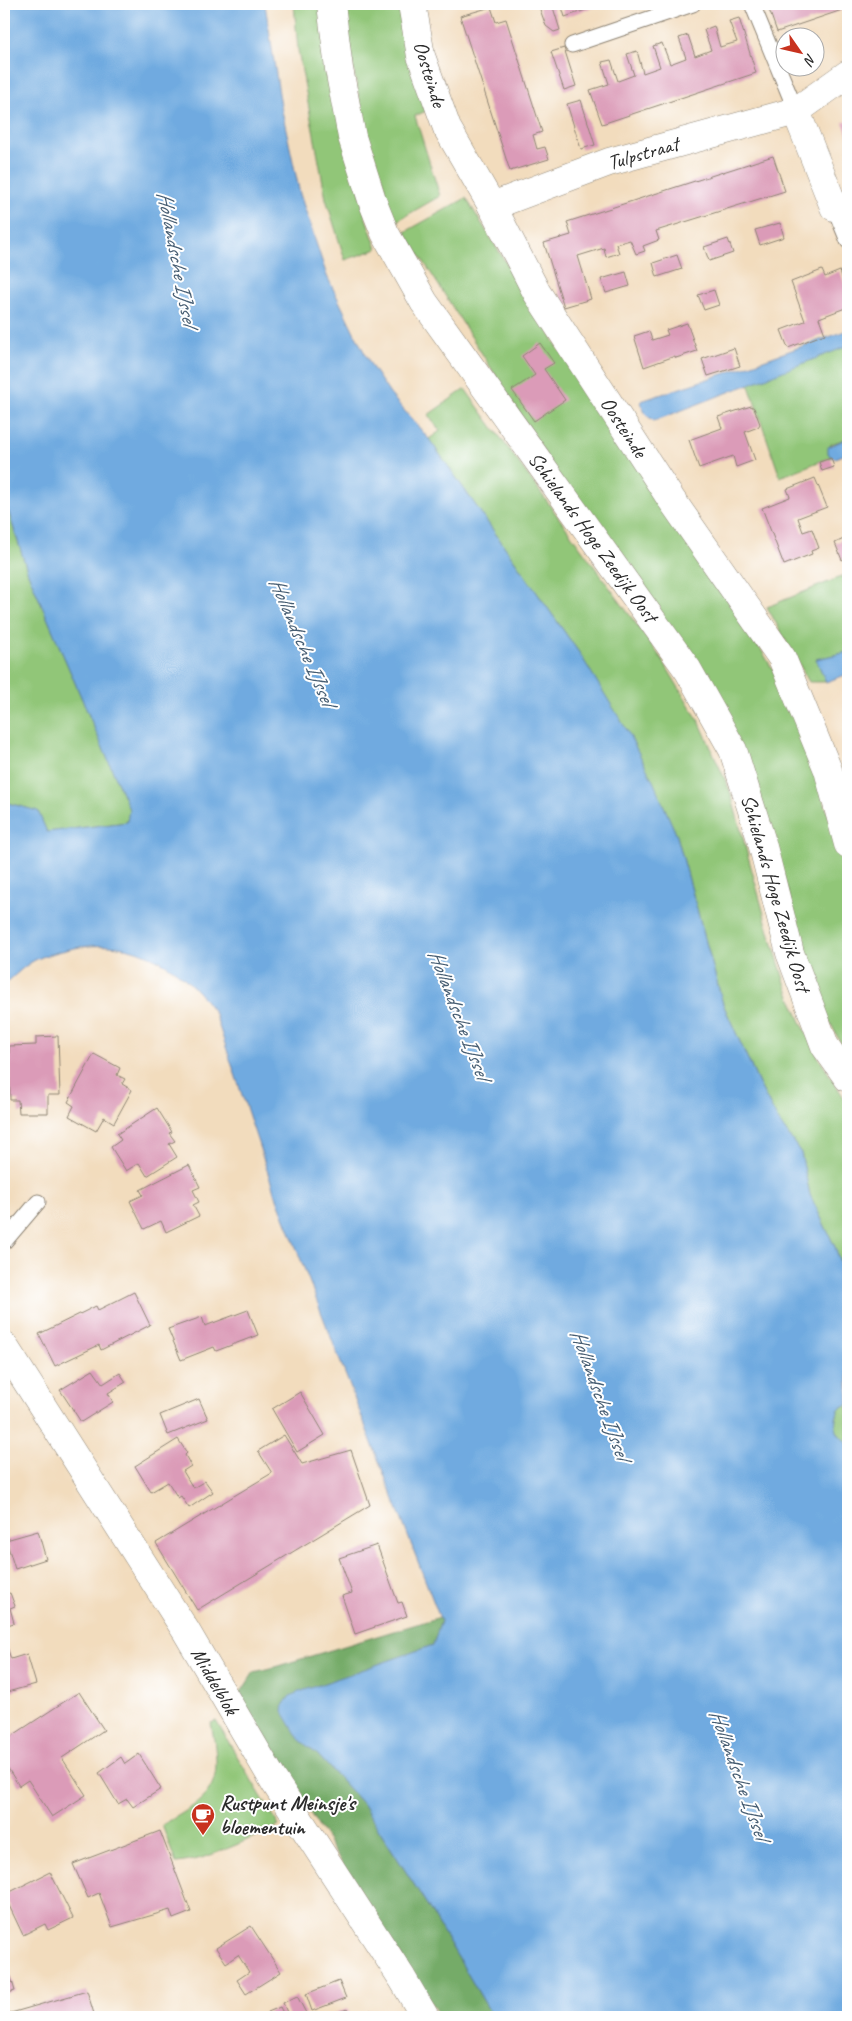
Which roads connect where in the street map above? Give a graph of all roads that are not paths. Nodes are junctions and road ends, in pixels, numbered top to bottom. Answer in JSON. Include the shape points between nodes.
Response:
{"nodes":[{"id":1,"x":331,"y":4,"type":"edge"},
{"id":2,"x":412,"y":4,"type":"edge"},
{"id":3,"x":693,"y":4,"type":"edge"},
{"id":4,"x":752,"y":4,"type":"edge"},
{"id":5,"x":572,"y":45,"type":"dead end"},
{"id":6,"x":848,"y":74,"type":"edge"},
{"id":7,"x":796,"y":111,"type":"junction"},
{"id":8,"x":492,"y":206,"type":"junction"},
{"id":9,"x":834,"y":207,"type":"joint"},
{"id":10,"x":848,"y":241,"type":"edge"},
{"id":11,"x":848,"y":844,"type":"edge"},
{"id":12,"x":848,"y":1078,"type":"edge"},
{"id":13,"x":38,"y":1202,"type":"dead end"},
{"id":14,"x":4,"y":1242,"type":"edge"},
{"id":15,"x":4,"y":1346,"type":"edge"},
{"id":16,"x":425,"y":2017,"type":"edge"}],
"edges":[{"from":1,"to":12,"type":"street","name":"Schielands Hoge Zeedijk Oost","via":[[352,137],[385,233],[424,302],[688,670],[733,750],[761,840],[790,953],[825,1046]]},
{"from":2,"to":8,"type":"street","name":"Oosteinde","via":[[421,56],[447,128]]},
{"from":3,"to":5,"type":"lane"},
{"from":4,"to":7,"type":"lane"},
{"from":6,"to":7,"type":"street","name":"Tulpstraat"},
{"from":7,"to":8,"type":"street","name":"Tulpstraat","via":[[609,162]]},
{"from":7,"to":9,"type":"street"},
{"from":8,"to":11,"type":"street","name":"Oosteinde","via":[[543,301],[671,499],[782,658],[828,770]]},
{"from":9,"to":10,"type":"lane"},
{"from":13,"to":14,"type":"lane"},
{"from":15,"to":16,"type":"street","name":"Middelblok","via":[[186,1631],[274,1781]]}]}
